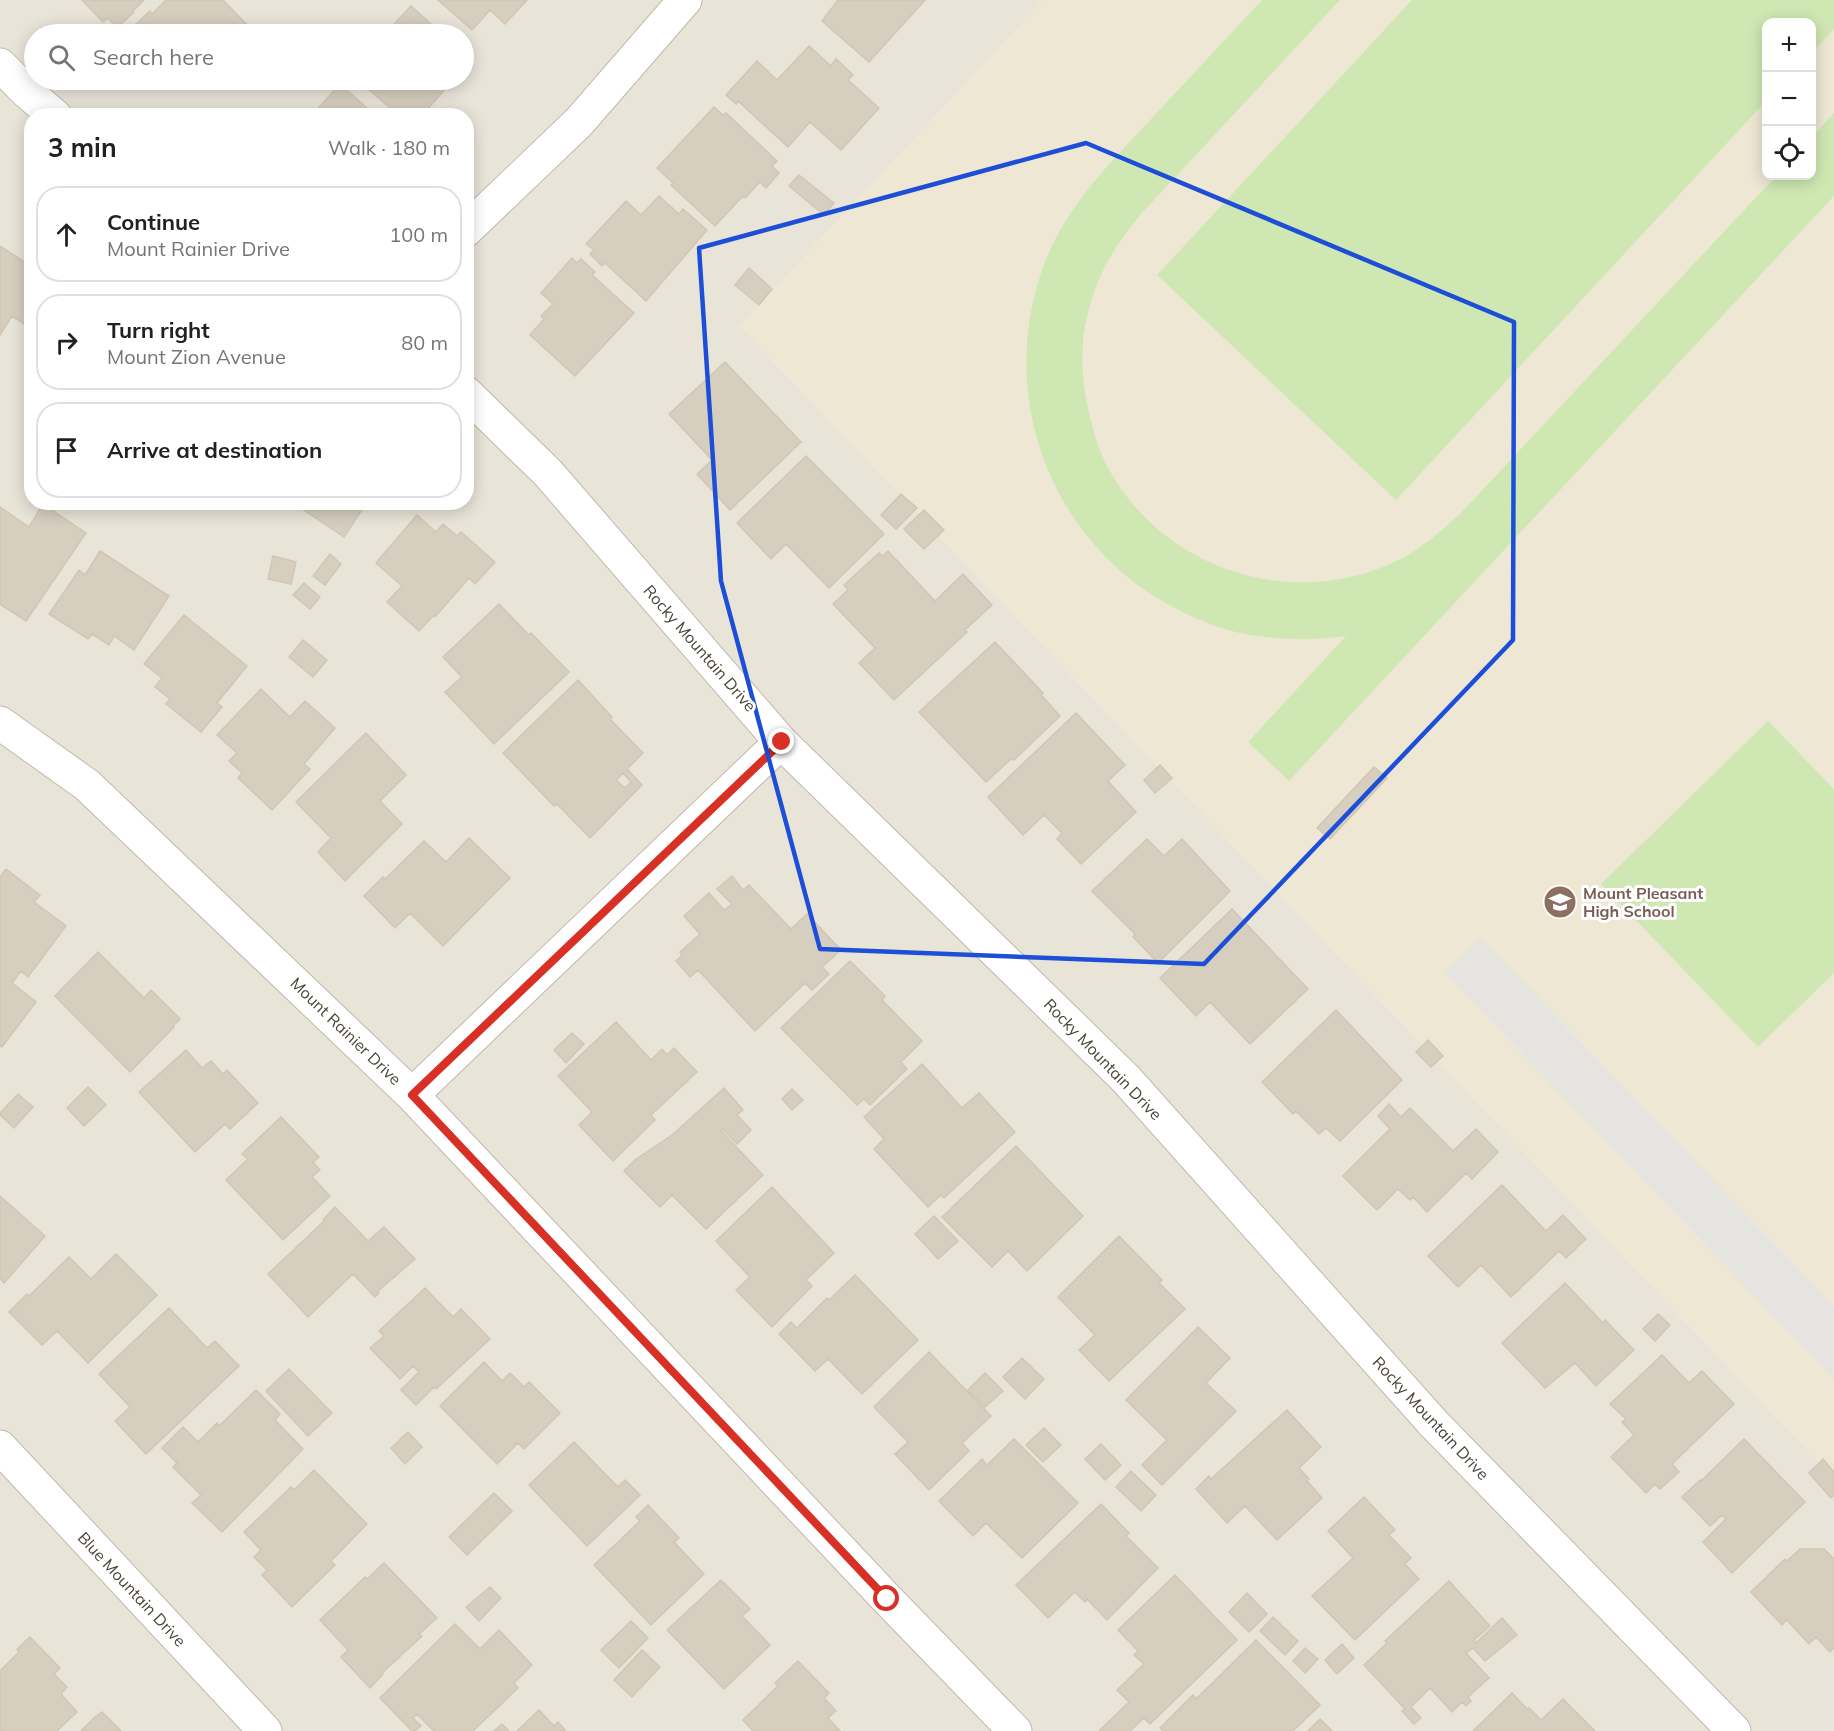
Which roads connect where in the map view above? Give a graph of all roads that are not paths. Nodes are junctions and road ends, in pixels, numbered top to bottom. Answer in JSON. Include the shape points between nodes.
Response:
{"nodes":[{"id":1,"x":685,"y":0,"type":"edge"},
{"id":2,"x":0,"y":65,"type":"edge"},
{"id":3,"x":24,"y":89,"type":"edge"},
{"id":4,"x":25,"y":90,"type":"edge"},
{"id":5,"x":46,"y":108,"type":"edge"},
{"id":6,"x":474,"y":222,"type":"edge"},
{"id":7,"x":474,"y":401,"type":"edge"},
{"id":8,"x":0,"y":723,"type":"edge"},
{"id":9,"x":782,"y":742,"type":"junction"},
{"id":10,"x":412,"y":1095,"type":"junction"},
{"id":11,"x":0,"y":1447,"type":"edge"},
{"id":12,"x":265,"y":1731,"type":"edge"},
{"id":13,"x":1015,"y":1731,"type":"edge"},
{"id":14,"x":1734,"y":1731,"type":"edge"}],
"edges":[{"from":1,"to":6,"type":"street","via":[[579,122]]},
{"from":2,"to":3,"type":"street"},
{"from":4,"to":5,"type":"street"},
{"from":7,"to":9,"type":"street","name":"Rocky Mountain Drive","via":[[548,473]]},
{"from":8,"to":10,"type":"street","name":"Mount Rainier Drive","via":[[87,785]]},
{"from":9,"to":10,"type":"street"},
{"from":9,"to":14,"type":"street","name":"Rocky Mountain Drive","via":[[1126,1079],[1434,1424]]},
{"from":10,"to":13,"type":"street","name":"Mount Rainier Drive"},
{"from":11,"to":12,"type":"street","name":"Blue Mountain Drive"}]}
